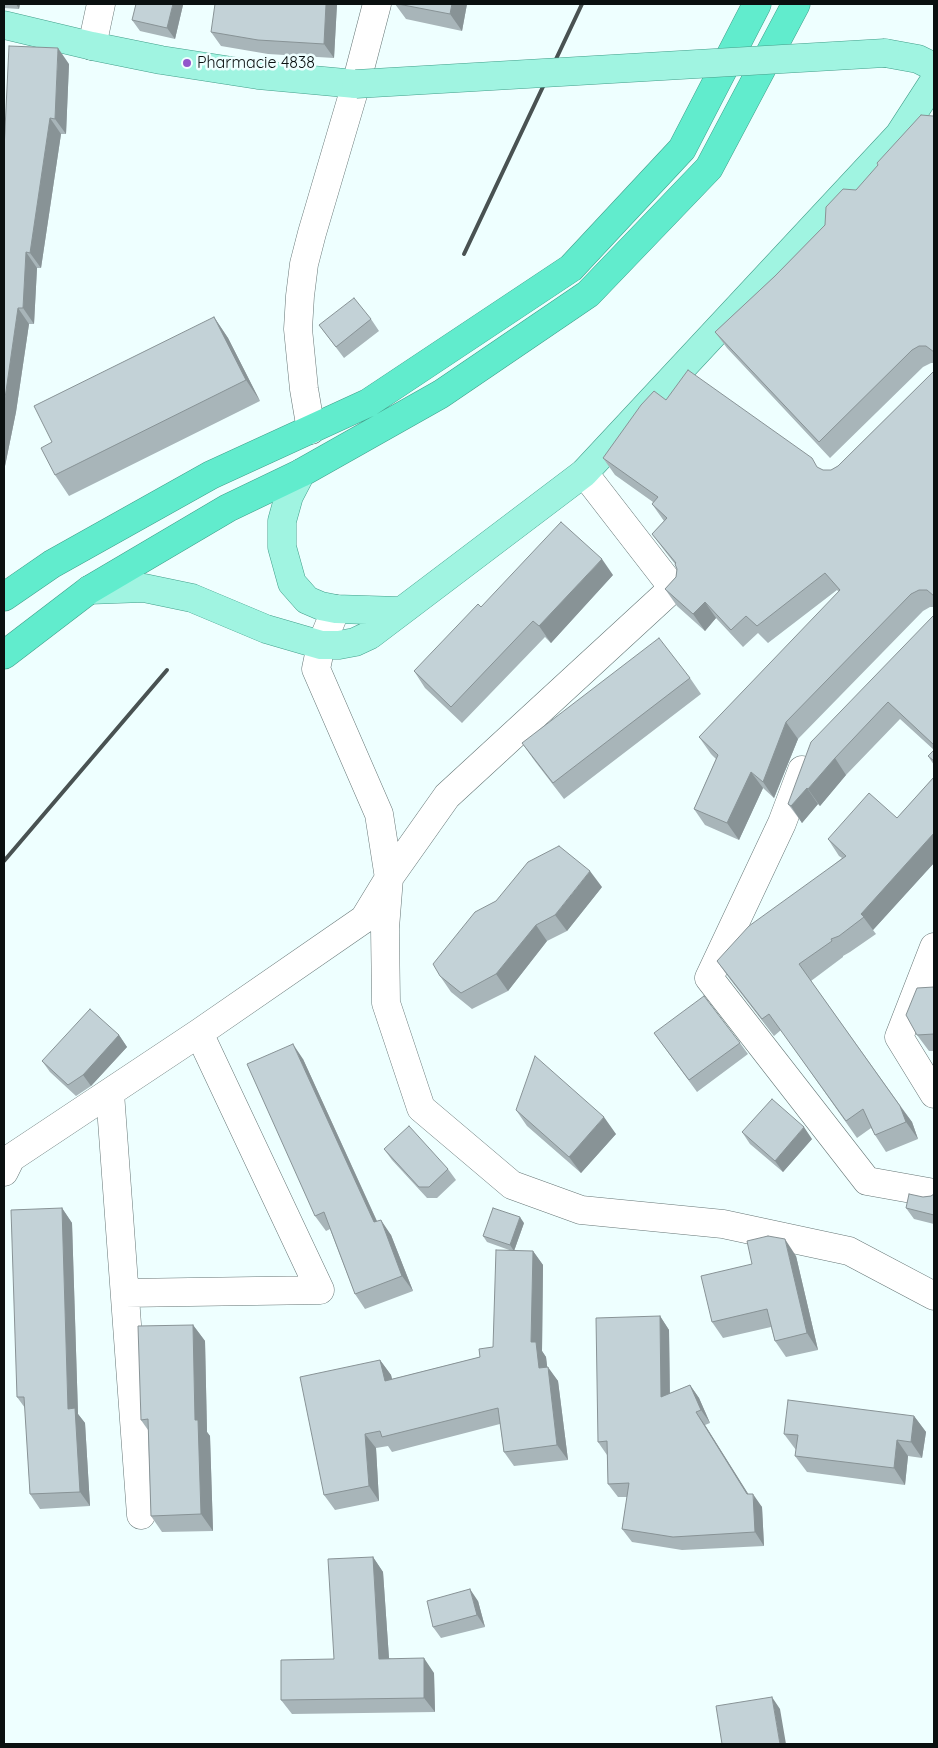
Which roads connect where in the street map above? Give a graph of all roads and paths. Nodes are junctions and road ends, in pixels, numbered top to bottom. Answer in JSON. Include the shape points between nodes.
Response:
{"nodes":[{"id":1,"x":101,"y":4,"type":"edge"},
{"id":2,"x":377,"y":4,"type":"edge"},
{"id":3,"x":757,"y":4,"type":"edge"},
{"id":4,"x":796,"y":4,"type":"edge"},
{"id":5,"x":4,"y":25,"type":"edge"},
{"id":6,"x":92,"y":46,"type":"junction"},
{"id":7,"x":934,"y":67,"type":"edge"},
{"id":8,"x":934,"y":81,"type":"edge"},
{"id":9,"x":356,"y":84,"type":"junction"},
{"id":10,"x":311,"y":430,"type":"junction"},
{"id":11,"x":301,"y":473,"type":"junction"},
{"id":12,"x":584,"y":473,"type":"junction"},
{"id":13,"x":89,"y":590,"type":"junction"},
{"id":14,"x":4,"y":597,"type":"edge"},
{"id":15,"x":336,"y":609,"type":"junction"},
{"id":16,"x":400,"y":612,"type":"junction"},
{"id":17,"x":322,"y":645,"type":"junction"},
{"id":18,"x":4,"y":655,"type":"edge"},
{"id":19,"x":810,"y":750,"type":"edge"},
{"id":20,"x":389,"y":878,"type":"junction"},
{"id":21,"x":934,"y":947,"type":"edge"},
{"id":22,"x":200,"y":1034,"type":"junction"},
{"id":23,"x":110,"y":1093,"type":"junction"},
{"id":24,"x":934,"y":1094,"type":"edge"},
{"id":25,"x":6,"y":1162,"type":"edge"},
{"id":26,"x":934,"y":1193,"type":"edge"},
{"id":27,"x":125,"y":1293,"type":"junction"},
{"id":28,"x":934,"y":1296,"type":"edge"},
{"id":29,"x":142,"y":1515,"type":"dead end"}],
"edges":[{"from":1,"to":6,"type":"street"},
{"from":2,"to":9,"type":"street"},
{"from":3,"to":10,"type":"highway","via":[[682,149],[572,268],[368,403]]},
{"from":4,"to":11,"type":"highway","via":[[709,168],[588,294],[441,394]]},
{"from":5,"to":6,"type":"main road"},
{"from":6,"to":9,"type":"main road","via":[[258,74]]},
{"from":7,"to":9,"type":"main road","bridge":true,"via":[[918,59],[885,53]]},
{"from":8,"to":12,"type":"main road","via":[[899,135]]},
{"from":9,"to":10,"type":"street","via":[[303,272],[298,329]]},
{"from":10,"to":14,"type":"highway","via":[[210,475],[52,564]]},
{"from":11,"to":13,"type":"highway","via":[[228,508]]},
{"from":11,"to":15,"type":"main road","via":[[289,496],[282,521],[282,547],[288,572],[292,583],[307,600]]},
{"from":12,"to":16,"type":"main road"},
{"from":12,"to":20,"type":"street","via":[[672,588],[447,796]]},
{"from":13,"to":17,"type":"main road","via":[[144,588],[192,598],[266,630]]},
{"from":13,"to":18,"type":"highway"},
{"from":15,"to":16,"type":"main road"},
{"from":15,"to":17,"type":"street"},
{"from":16,"to":17,"type":"main road","via":[[355,642]]},
{"from":17,"to":20,"type":"street","via":[[316,669],[380,814]]},
{"from":19,"to":26,"type":"street","via":[[782,823],[709,978],[867,1181]]},
{"from":20,"to":22,"type":"street","via":[[364,919]]},
{"from":20,"to":28,"type":"street","via":[[386,1003],[421,1108],[512,1186],[581,1210],[723,1224],[849,1251]]},
{"from":21,"to":24,"type":"street","via":[[899,1037]]},
{"from":22,"to":23,"type":"street"},
{"from":22,"to":27,"type":"street","via":[[320,1290]]},
{"from":23,"to":25,"type":"street"},
{"from":23,"to":27,"type":"street"},
{"from":27,"to":29,"type":"street"}]}
